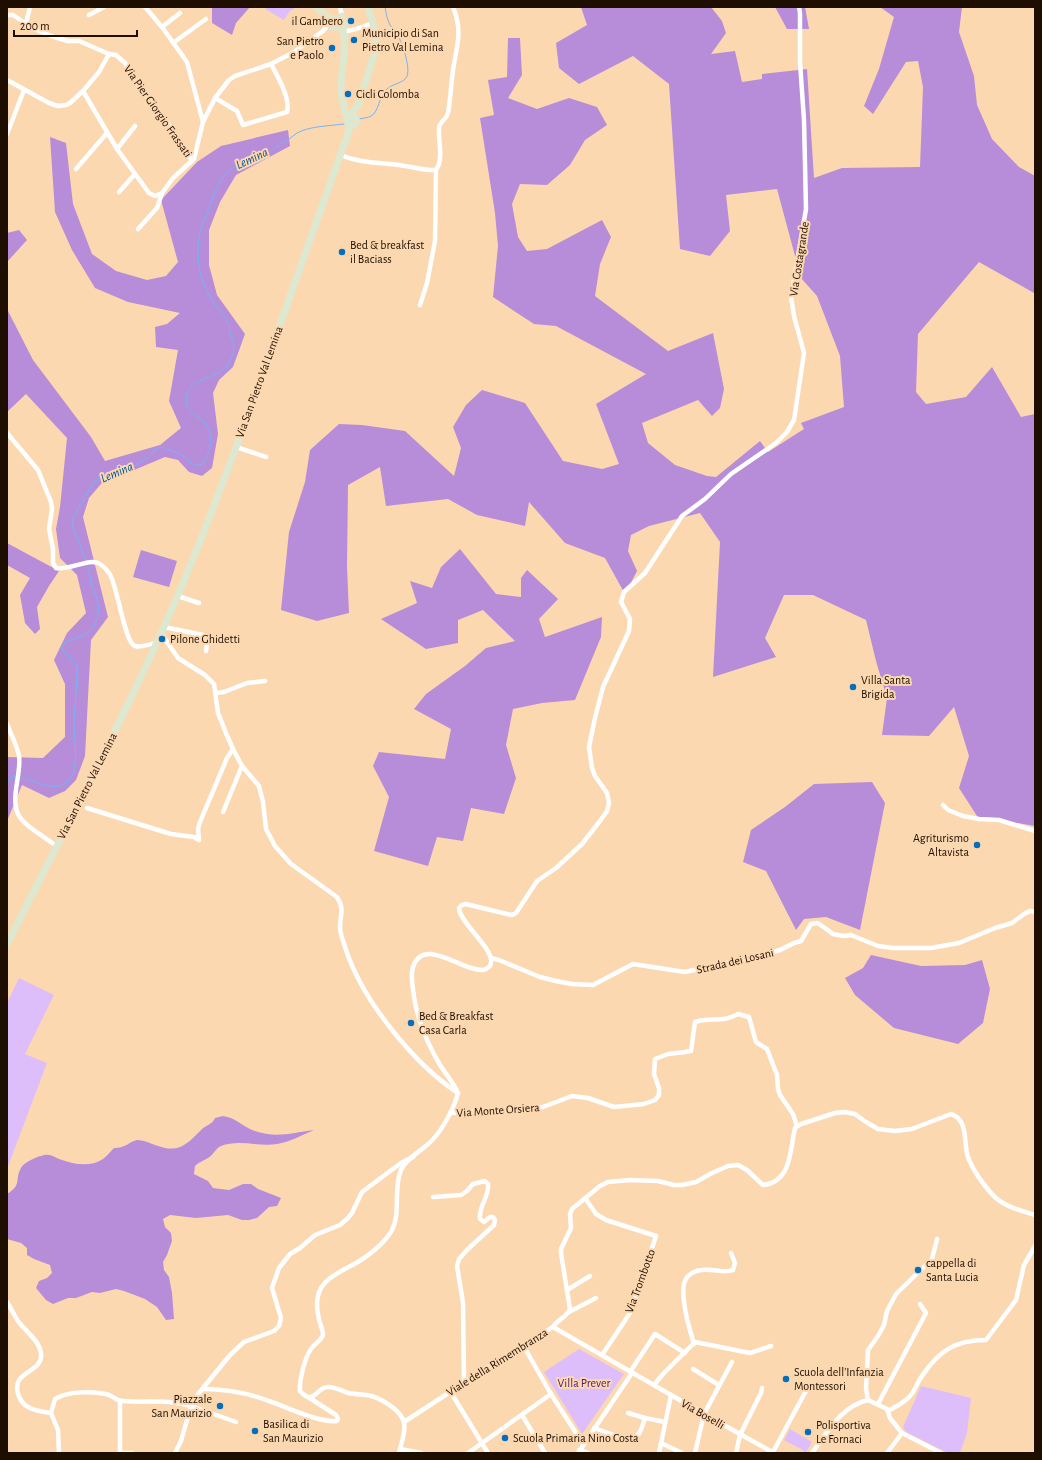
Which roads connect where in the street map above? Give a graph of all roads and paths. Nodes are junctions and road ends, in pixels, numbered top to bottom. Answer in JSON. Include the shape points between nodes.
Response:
{"nodes":[{"id":1,"x":30,"y":7,"type":"edge"},
{"id":2,"x":104,"y":7,"type":"edge"},
{"id":3,"x":145,"y":7,"type":"edge"},
{"id":4,"x":316,"y":7,"type":"edge"},
{"id":5,"x":340,"y":7,"type":"edge"},
{"id":6,"x":368,"y":7,"type":"edge"},
{"id":7,"x":453,"y":7,"type":"edge"},
{"id":8,"x":799,"y":7,"type":"edge"},
{"id":9,"x":180,"y":13,"type":"dead end"},
{"id":10,"x":7,"y":15,"type":"edge"},
{"id":11,"x":89,"y":15,"type":"dead end"},
{"id":12,"x":206,"y":19,"type":"dead end"},
{"id":13,"x":335,"y":22,"type":"junction"},
{"id":14,"x":26,"y":23,"type":"junction"},
{"id":15,"x":373,"y":23,"type":"junction"},
{"id":16,"x":162,"y":27,"type":"junction"},
{"id":17,"x":344,"y":37,"type":"junction"},
{"id":18,"x":173,"y":43,"type":"junction"},
{"id":19,"x":109,"y":54,"type":"junction"},
{"id":20,"x":271,"y":64,"type":"junction"},
{"id":21,"x":7,"y":80,"type":"edge"},
{"id":22,"x":24,"y":90,"type":"junction"},
{"id":23,"x":83,"y":91,"type":"junction"},
{"id":24,"x":215,"y":98,"type":"junction"},
{"id":25,"x":350,"y":119,"type":"junction"},
{"id":26,"x":203,"y":122,"type":"junction"},
{"id":27,"x":135,"y":126,"type":"dead end"},
{"id":28,"x":107,"y":133,"type":"junction"},
{"id":29,"x":7,"y":134,"type":"edge"},
{"id":30,"x":117,"y":148,"type":"junction"},
{"id":31,"x":340,"y":155,"type":"junction"},
{"id":32,"x":192,"y":161,"type":"junction"},
{"id":33,"x":76,"y":169,"type":"dead end"},
{"id":34,"x":436,"y":170,"type":"junction"},
{"id":35,"x":135,"y":174,"type":"junction"},
{"id":36,"x":120,"y":192,"type":"dead end"},
{"id":37,"x":162,"y":193,"type":"junction"},
{"id":38,"x":138,"y":229,"type":"dead end"},
{"id":39,"x":420,"y":305,"type":"dead end"},
{"id":40,"x":7,"y":433,"type":"edge"},
{"id":41,"x":236,"y":447,"type":"junction"},
{"id":42,"x":266,"y":457,"type":"dead end"},
{"id":43,"x":178,"y":596,"type":"junction"},
{"id":44,"x":199,"y":603,"type":"dead end"},
{"id":45,"x":162,"y":630,"type":"junction"},
{"id":46,"x":156,"y":643,"type":"junction"},
{"id":47,"x":206,"y":651,"type":"dead end"},
{"id":48,"x":265,"y":681,"type":"dead end"},
{"id":49,"x":216,"y":694,"type":"junction"},
{"id":50,"x":7,"y":724,"type":"edge"},
{"id":51,"x":233,"y":749,"type":"junction"},
{"id":52,"x":242,"y":766,"type":"junction"},
{"id":53,"x":944,"y":805,"type":"dead end"},
{"id":54,"x":87,"y":808,"type":"dead end"},
{"id":55,"x":223,"y":812,"type":"dead end"},
{"id":56,"x":1035,"y":831,"type":"edge"},
{"id":57,"x":56,"y":846,"type":"junction"},
{"id":58,"x":1035,"y":912,"type":"edge"},
{"id":59,"x":7,"y":944,"type":"edge"},
{"id":60,"x":491,"y":958,"type":"junction"},
{"id":61,"x":458,"y":1093,"type":"junction"},
{"id":62,"x":450,"y":1113,"type":"junction"},
{"id":63,"x":797,"y":1126,"type":"junction"},
{"id":64,"x":413,"y":1157,"type":"junction"},
{"id":65,"x":433,"y":1198,"type":"dead end"},
{"id":66,"x":585,"y":1198,"type":"junction"},
{"id":67,"x":1035,"y":1215,"type":"edge"},
{"id":68,"x":937,"y":1239,"type":"dead end"},
{"id":69,"x":1035,"y":1246,"type":"edge"},
{"id":70,"x":731,"y":1253,"type":"dead end"},
{"id":71,"x":590,"y":1276,"type":"dead end"},
{"id":72,"x":567,"y":1290,"type":"junction"},
{"id":73,"x":596,"y":1298,"type":"dead end"},
{"id":74,"x":7,"y":1302,"type":"edge"},
{"id":75,"x":920,"y":1304,"type":"dead end"},
{"id":76,"x":569,"y":1312,"type":"junction"},
{"id":77,"x":553,"y":1327,"type":"junction"},
{"id":78,"x":694,"y":1344,"type":"junction"},
{"id":79,"x":523,"y":1345,"type":"junction"},
{"id":80,"x":770,"y":1346,"type":"dead end"},
{"id":81,"x":685,"y":1353,"type":"junction"},
{"id":82,"x":602,"y":1355,"type":"junction"},
{"id":83,"x":732,"y":1362,"type":"dead end"},
{"id":84,"x":693,"y":1370,"type":"dead end"},
{"id":85,"x":631,"y":1372,"type":"junction"},
{"id":86,"x":464,"y":1383,"type":"junction"},
{"id":87,"x":718,"y":1385,"type":"junction"},
{"id":88,"x":654,"y":1386,"type":"junction"},
{"id":89,"x":762,"y":1388,"type":"dead end"},
{"id":90,"x":203,"y":1389,"type":"junction"},
{"id":91,"x":807,"y":1389,"type":"dead end"},
{"id":92,"x":450,"y":1391,"type":"junction"},
{"id":93,"x":551,"y":1394,"type":"junction"},
{"id":94,"x":671,"y":1396,"type":"junction"},
{"id":95,"x":308,"y":1397,"type":"junction"},
{"id":96,"x":868,"y":1400,"type":"junction"},
{"id":97,"x":120,"y":1401,"type":"junction"},
{"id":98,"x":878,"y":1404,"type":"junction"},
{"id":99,"x":191,"y":1406,"type":"junction"},
{"id":100,"x":888,"y":1411,"type":"junction"},
{"id":101,"x":51,"y":1413,"type":"junction"},
{"id":102,"x":628,"y":1413,"type":"dead end"},
{"id":103,"x":704,"y":1414,"type":"junction"},
{"id":104,"x":522,"y":1416,"type":"junction"},
{"id":105,"x":645,"y":1418,"type":"junction"},
{"id":106,"x":236,"y":1422,"type":"dead end"},
{"id":107,"x":404,"y":1422,"type":"junction"},
{"id":108,"x":665,"y":1422,"type":"junction"},
{"id":109,"x":594,"y":1428,"type":"junction"},
{"id":110,"x":902,"y":1434,"type":"junction"},
{"id":111,"x":740,"y":1435,"type":"junction"},
{"id":112,"x":661,"y":1443,"type":"junction"},
{"id":113,"x":483,"y":1444,"type":"junction"},
{"id":114,"x":583,"y":1444,"type":"junction"},
{"id":115,"x":178,"y":1446,"type":"junction"},
{"id":116,"x":400,"y":1451,"type":"edge"},
{"id":117,"x":579,"y":1452,"type":"edge"},
{"id":118,"x":59,"y":1453,"type":"edge"},
{"id":119,"x":120,"y":1453,"type":"edge"},
{"id":120,"x":132,"y":1453,"type":"edge"},
{"id":121,"x":171,"y":1453,"type":"edge"},
{"id":122,"x":175,"y":1453,"type":"edge"},
{"id":123,"x":421,"y":1453,"type":"edge"},
{"id":124,"x":468,"y":1453,"type":"edge"},
{"id":125,"x":488,"y":1453,"type":"edge"},
{"id":126,"x":545,"y":1453,"type":"edge"},
{"id":127,"x":588,"y":1453,"type":"edge"},
{"id":128,"x":659,"y":1453,"type":"edge"},
{"id":129,"x":682,"y":1453,"type":"edge"},
{"id":130,"x":695,"y":1453,"type":"edge"},
{"id":131,"x":736,"y":1453,"type":"edge"},
{"id":132,"x":774,"y":1453,"type":"edge"},
{"id":133,"x":812,"y":1453,"type":"edge"},
{"id":134,"x":887,"y":1453,"type":"edge"},
{"id":135,"x":941,"y":1453,"type":"edge"}],
"edges":[{"from":1,"to":14,"type":"street"},
{"from":2,"to":11,"type":"street"},
{"from":3,"to":16,"type":"street"},
{"from":4,"to":13,"type":"street"},
{"from":5,"to":13,"type":"street"},
{"from":6,"to":15,"type":"street"},
{"from":7,"to":34,"type":"street","via":[[458,18],[458,45],[448,113],[439,127],[439,159]]},
{"from":8,"to":60,"type":"street","name":"Via Costagrande","via":[[806,209],[791,297],[804,354],[794,420],[776,443],[732,474],[682,516],[645,573],[624,592],[621,602],[630,619],[629,631],[603,687],[589,746],[595,776],[609,798],[607,810],[576,851],[537,881],[516,913],[512,915],[466,904],[459,908],[461,915]]},
{"from":9,"to":16,"type":"street"},
{"from":10,"to":14,"type":"street","name":"Via Pier Giorgio Frassati","via":[[14,15]]},
{"from":12,"to":18,"type":"street"},
{"from":13,"to":17,"type":"street"},
{"from":13,"to":17,"type":"street","name":"Via San Pietro Val Lemina","via":[[344,26]]},
{"from":13,"to":20,"type":"street","name":"Via Pier Giorgio Frassati","via":[[294,52]]},
{"from":14,"to":19,"type":"street","name":"Via Pier Giorgio Frassati","via":[[54,37],[79,41]]},
{"from":15,"to":17,"type":"street"},
{"from":15,"to":25,"type":"street","via":[[376,37],[375,52],[356,109]]},
{"from":16,"to":18,"type":"street"},
{"from":17,"to":25,"type":"street","name":"Via San Pietro Val Lemina","via":[[341,84]]},
{"from":18,"to":26,"type":"street","via":[[186,62]]},
{"from":19,"to":23,"type":"street"},
{"from":19,"to":32,"type":"street","name":"Via Pier Giorgio Frassati","via":[[116,55],[125,63]]},
{"from":20,"to":24,"type":"street","name":"Via Pier Giorgio Frassati","via":[[235,76],[224,84]]},
{"from":20,"to":24,"type":"street","via":[[283,89],[287,112],[243,125],[236,110]]},
{"from":21,"to":22,"type":"street"},
{"from":22,"to":23,"type":"street","via":[[58,106],[70,103]]},
{"from":22,"to":29,"type":"street"},
{"from":23,"to":28,"type":"street"},
{"from":24,"to":26,"type":"street","name":"Via Pier Giorgio Frassati"},
{"from":25,"to":31,"type":"street","name":"Via San Pietro Val Lemina","via":[[348,134]]},
{"from":26,"to":32,"type":"street","name":"Via Pier Giorgio Frassati"},
{"from":27,"to":30,"type":"street"},
{"from":28,"to":30,"type":"street"},
{"from":28,"to":33,"type":"street"},
{"from":30,"to":35,"type":"street"},
{"from":31,"to":34,"type":"street","via":[[366,163],[397,164]]},
{"from":31,"to":41,"type":"street","name":"Via San Pietro Val Lemina"},
{"from":32,"to":37,"type":"street","via":[[173,178]]},
{"from":34,"to":39,"type":"street","via":[[435,241]]},
{"from":35,"to":36,"type":"street"},
{"from":35,"to":37,"type":"street","via":[[149,193],[155,196]]},
{"from":37,"to":38,"type":"street","via":[[157,208]]},
{"from":40,"to":46,"type":"street","via":[[38,470],[51,502],[49,529],[54,566],[63,568],[93,562],[101,564],[111,576],[130,643],[139,647]]},
{"from":41,"to":42,"type":"street"},
{"from":41,"to":43,"type":"street","name":"Via San Pietro Val Lemina"},
{"from":43,"to":44,"type":"street"},
{"from":43,"to":45,"type":"street","name":"Via San Pietro Val Lemina"},
{"from":45,"to":46,"type":"street","name":"Via San Pietro Val Lemina"},
{"from":45,"to":47,"type":"street","via":[[208,636]]},
{"from":45,"to":49,"type":"street","via":[[178,658],[211,681]]},
{"from":46,"to":57,"type":"street","name":"Via San Pietro Val Lemina"},
{"from":48,"to":49,"type":"street","via":[[247,683]]},
{"from":49,"to":51,"type":"street","via":[[218,713]]},
{"from":50,"to":57,"type":"street","via":[[19,756],[20,768],[15,798],[21,820]]},
{"from":51,"to":52,"type":"street"},
{"from":51,"to":54,"type":"street","via":[[200,822],[199,840]]},
{"from":52,"to":55,"type":"street"},
{"from":52,"to":61,"type":"street","via":[[259,786],[266,828],[275,846],[291,864],[337,897],[340,902],[340,926],[347,954],[375,1008],[416,1058],[444,1084]]},
{"from":53,"to":56,"type":"street","via":[[948,810],[963,816],[999,820]]},
{"from":57,"to":59,"type":"street","name":"Via San Pietro Val Lemina"},
{"from":58,"to":60,"type":"street","name":"Strada dei Losani","via":[[1030,911],[1012,923],[959,943],[924,948],[878,946],[851,935],[833,934],[818,923],[811,924],[801,941],[759,956],[685,972],[633,964],[593,984],[572,984],[540,977]]},
{"from":60,"to":61,"type":"street","via":[[490,966],[486,970],[479,970],[427,953],[418,957],[414,966],[412,983],[418,1019],[427,1041]]},
{"from":61,"to":62,"type":"street"},
{"from":62,"to":63,"type":"street","name":"Via Monte Orsiera","via":[[543,1107],[572,1096],[588,1098],[614,1107],[651,1102],[659,1095],[654,1074],[655,1059],[668,1054],[691,1051],[695,1022],[732,1018],[738,1014],[749,1017],[756,1042],[767,1049],[777,1075],[780,1096],[794,1114]]},
{"from":62,"to":64,"type":"street","via":[[434,1139]]},
{"from":63,"to":66,"type":"street","via":[[787,1167],[779,1180],[771,1184],[763,1185],[747,1170],[738,1166],[728,1166],[696,1182],[682,1185],[658,1181],[608,1182]]},
{"from":63,"to":67,"type":"street","via":[[835,1113],[846,1112],[855,1114],[878,1129],[895,1131],[912,1129],[951,1114],[957,1116],[961,1121],[972,1165],[991,1193],[1003,1203]]},
{"from":64,"to":90,"type":"street","via":[[362,1192],[347,1220],[315,1235],[290,1254],[279,1268],[272,1288],[281,1318],[279,1326],[274,1331],[244,1342],[230,1355]]},
{"from":64,"to":95,"type":"street","via":[[401,1169],[392,1230],[373,1250],[332,1277],[320,1289],[317,1303],[323,1335],[307,1355],[300,1388]]},
{"from":65,"to":86,"type":"street","via":[[461,1195],[473,1184],[484,1181],[489,1188],[479,1216],[484,1222],[490,1217],[495,1220],[494,1225],[459,1259],[457,1266],[463,1302]]},
{"from":66,"to":72,"type":"street","via":[[570,1214],[571,1228],[562,1249]]},
{"from":66,"to":82,"type":"street","name":"Via Trombotto","via":[[596,1214],[606,1220],[656,1236],[631,1311]]},
{"from":68,"to":96,"type":"street","via":[[932,1259],[896,1294],[887,1311],[884,1324],[868,1350]]},
{"from":69,"to":100,"type":"street","via":[[1024,1265],[1016,1300],[986,1340],[963,1343],[940,1353],[909,1397]]},
{"from":70,"to":78,"type":"street","via":[[736,1263],[732,1270],[728,1272],[708,1269],[694,1272],[683,1286],[682,1298]]},
{"from":71,"to":72,"type":"street"},
{"from":72,"to":76,"type":"street"},
{"from":73,"to":76,"type":"street"},
{"from":74,"to":101,"type":"street","via":[[18,1321],[31,1335],[41,1354],[40,1361],[34,1369],[19,1380],[19,1398],[25,1405]]},
{"from":75,"to":98,"type":"street","via":[[926,1313]]},
{"from":76,"to":77,"type":"street"},
{"from":77,"to":79,"type":"street","name":"Viale della Rimembranza"},
{"from":77,"to":82,"type":"street","name":"Viale della Rimembranza"},
{"from":78,"to":80,"type":"street","via":[[701,1342],[750,1353]]},
{"from":78,"to":81,"type":"street"},
{"from":79,"to":86,"type":"street","name":"Viale della Rimembranza"},
{"from":79,"to":93,"type":"street"},
{"from":81,"to":85,"type":"street","via":[[655,1334]]},
{"from":81,"to":88,"type":"street","via":[[662,1374]]},
{"from":82,"to":85,"type":"street","name":"Viale della Rimembranza"},
{"from":83,"to":87,"type":"street"},
{"from":84,"to":87,"type":"street"},
{"from":85,"to":88,"type":"street","name":"Via Boselli"},
{"from":85,"to":109,"type":"street"},
{"from":86,"to":92,"type":"street","name":"Viale della Rimembranza"},
{"from":87,"to":103,"type":"street"},
{"from":88,"to":94,"type":"street","name":"Via Boselli"},
{"from":89,"to":111,"type":"street"},
{"from":90,"to":95,"type":"street","via":[[221,1389],[247,1394],[301,1413],[331,1422],[337,1421],[336,1415]]},
{"from":90,"to":99,"type":"street"},
{"from":91,"to":132,"type":"street"},
{"from":92,"to":107,"type":"street","name":"Viale della Rimembranza"},
{"from":92,"to":113,"type":"street"},
{"from":93,"to":104,"type":"street"},
{"from":93,"to":114,"type":"street"},
{"from":94,"to":103,"type":"street","name":"Via Boselli"},
{"from":94,"to":108,"type":"street"},
{"from":95,"to":107,"type":"street","via":[[316,1395],[326,1387],[367,1396],[394,1408]]},
{"from":96,"to":98,"type":"street"},
{"from":96,"to":133,"type":"street","via":[[851,1407],[840,1416]]},
{"from":97,"to":99,"type":"street","via":[[170,1402]]},
{"from":97,"to":101,"type":"street","via":[[101,1394],[75,1393],[54,1399]]},
{"from":97,"to":119,"type":"street"},
{"from":98,"to":100,"type":"street"},
{"from":99,"to":106,"type":"street"},
{"from":99,"to":115,"type":"street"},
{"from":100,"to":110,"type":"street"},
{"from":101,"to":118,"type":"street","via":[[58,1430]]},
{"from":102,"to":105,"type":"street"},
{"from":103,"to":111,"type":"street","name":"Via Boselli"},
{"from":103,"to":130,"type":"street"},
{"from":104,"to":113,"type":"street"},
{"from":104,"to":126,"type":"street"},
{"from":105,"to":108,"type":"street"},
{"from":105,"to":109,"type":"street","via":[[640,1434],[631,1441]]},
{"from":107,"to":116,"type":"street"},
{"from":108,"to":112,"type":"street"},
{"from":109,"to":114,"type":"street"},
{"from":110,"to":134,"type":"street"},
{"from":110,"to":135,"type":"street"},
{"from":111,"to":131,"type":"street"},
{"from":111,"to":132,"type":"street","name":"Via Boselli"},
{"from":112,"to":128,"type":"street"},
{"from":112,"to":129,"type":"street"},
{"from":113,"to":124,"type":"street"},
{"from":113,"to":125,"type":"street"},
{"from":114,"to":117,"type":"street"},
{"from":115,"to":121,"type":"street"},
{"from":115,"to":122,"type":"street"},
{"from":116,"to":123,"type":"street"},
{"from":117,"to":127,"type":"street"},
{"from":119,"to":120,"type":"street"}]}
